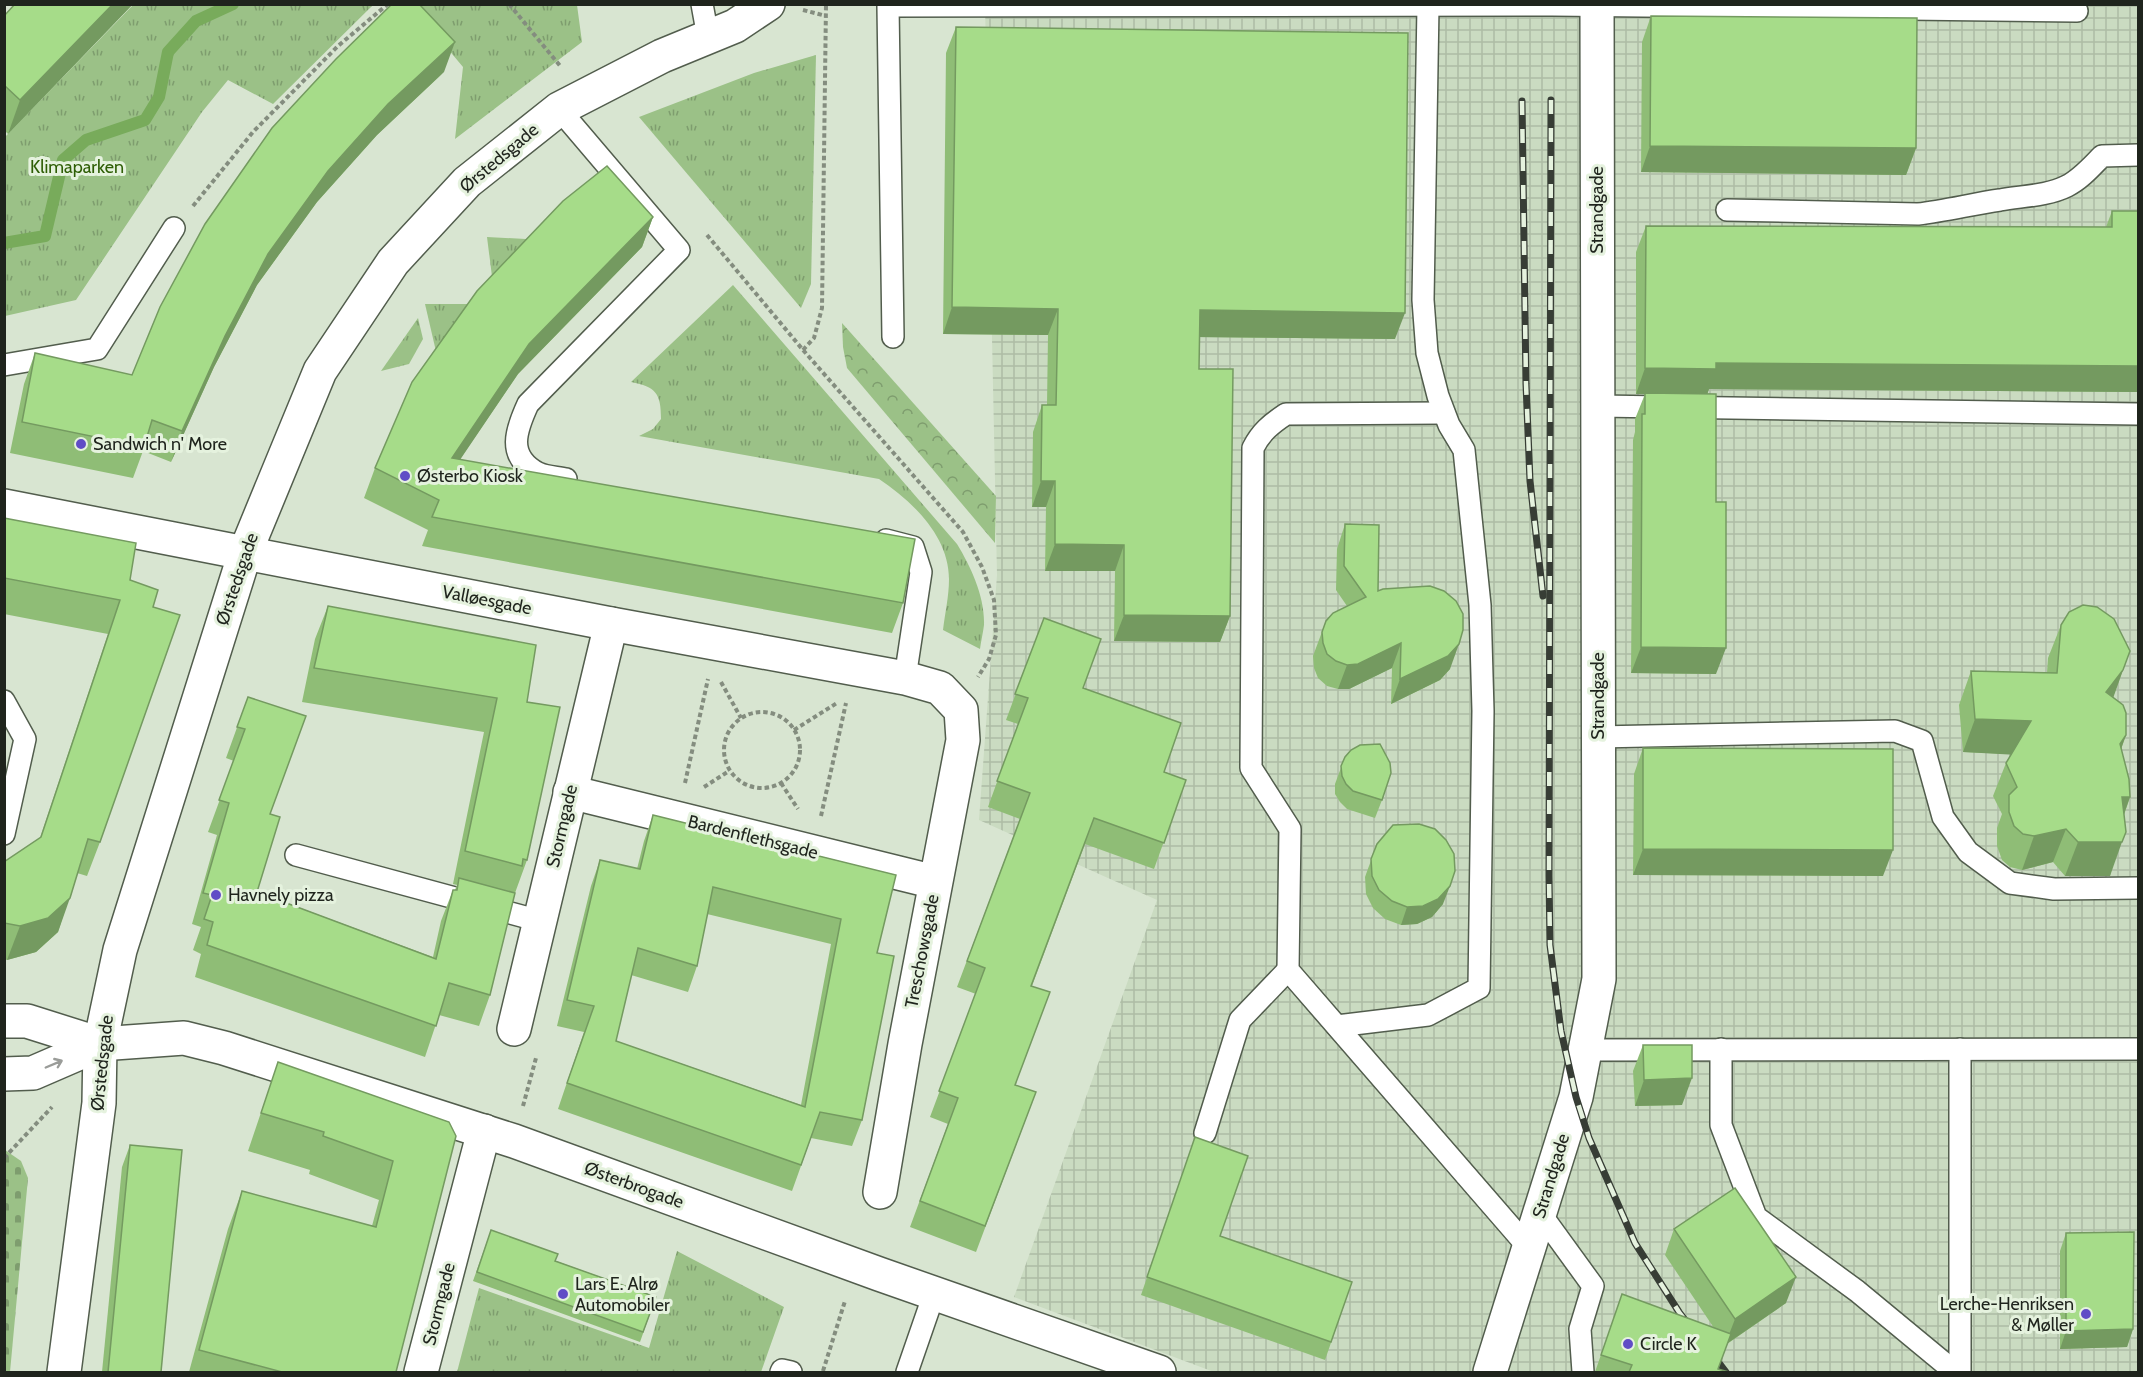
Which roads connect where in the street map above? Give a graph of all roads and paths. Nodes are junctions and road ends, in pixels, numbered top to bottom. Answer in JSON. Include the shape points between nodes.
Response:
{"nodes":[{"id":1,"x":388,"y":4,"type":"edge"},
{"id":2,"x":509,"y":4,"type":"edge"},
{"id":3,"x":702,"y":4,"type":"edge"},
{"id":4,"x":768,"y":4,"type":"edge"},
{"id":5,"x":826,"y":4,"type":"edge"},
{"id":6,"x":1041,"y":5,"type":"edge"},
{"id":7,"x":1428,"y":6,"type":"edge"},
{"id":8,"x":1596,"y":6,"type":"edge"},
{"id":9,"x":2077,"y":11,"type":"dead end"},
{"id":10,"x":708,"y":37,"type":"junction"},
{"id":11,"x":572,"y":102,"type":"junction"},
{"id":12,"x":2139,"y":155,"type":"edge"},
{"id":13,"x":1727,"y":210,"type":"dead end"},
{"id":14,"x":174,"y":228,"type":"joint"},
{"id":15,"x":893,"y":337,"type":"dead end"},
{"id":16,"x":803,"y":350,"type":"dead end"},
{"id":17,"x":4,"y":365,"type":"edge"},
{"id":18,"x":1598,"y":406,"type":"junction"},
{"id":19,"x":1444,"y":413,"type":"junction"},
{"id":20,"x":2139,"y":414,"type":"edge"},
{"id":21,"x":586,"y":483,"type":"edge"},
{"id":22,"x":4,"y":506,"type":"edge"},
{"id":23,"x":866,"y":537,"type":"edge"},
{"id":24,"x":245,"y":552,"type":"junction"},
{"id":25,"x":610,"y":624,"type":"junction"},
{"id":26,"x":713,"y":653,"type":"junction"},
{"id":27,"x":905,"y":678,"type":"junction"},
{"id":28,"x":4,"y":701,"type":"edge"},
{"id":29,"x":961,"y":710,"type":"joint"},
{"id":30,"x":741,"y":718,"type":"junction"},
{"id":31,"x":794,"y":730,"type":"junction"},
{"id":32,"x":1598,"y":737,"type":"junction"},
{"id":33,"x":570,"y":792,"type":"junction"},
{"id":34,"x":677,"y":819,"type":"junction"},
{"id":35,"x":4,"y":834,"type":"edge"},
{"id":36,"x":813,"y":852,"type":"junction"},
{"id":37,"x":296,"y":855,"type":"dead end"},
{"id":38,"x":935,"y":882,"type":"junction"},
{"id":39,"x":2139,"y":888,"type":"edge"},
{"id":40,"x":540,"y":921,"type":"junction"},
{"id":41,"x":1288,"y":970,"type":"junction"},
{"id":42,"x":4,"y":1022,"type":"edge"},
{"id":43,"x":1337,"y":1026,"type":"junction"},
{"id":44,"x":514,"y":1029,"type":"joint"},
{"id":45,"x":100,"y":1044,"type":"junction"},
{"id":46,"x":1721,"y":1049,"type":"junction"},
{"id":47,"x":1960,"y":1049,"type":"junction"},
{"id":48,"x":2139,"y":1049,"type":"edge"},
{"id":49,"x":1585,"y":1050,"type":"junction"},
{"id":50,"x":4,"y":1074,"type":"edge"},
{"id":51,"x":52,"y":1107,"type":"dead end"},
{"id":52,"x":1205,"y":1133,"type":"dead end"},
{"id":53,"x":499,"y":1136,"type":"junction"},
{"id":54,"x":4,"y":1158,"type":"edge"},
{"id":55,"x":880,"y":1192,"type":"dead end"},
{"id":56,"x":1540,"y":1213,"type":"junction"},
{"id":57,"x":1528,"y":1248,"type":"junction"},
{"id":58,"x":934,"y":1294,"type":"junction"},
{"id":59,"x":63,"y":1372,"type":"edge"},
{"id":60,"x":421,"y":1372,"type":"edge"},
{"id":61,"x":781,"y":1372,"type":"edge"},
{"id":62,"x":791,"y":1372,"type":"edge"},
{"id":63,"x":908,"y":1372,"type":"edge"},
{"id":64,"x":1159,"y":1372,"type":"edge"},
{"id":65,"x":1490,"y":1372,"type":"edge"},
{"id":66,"x":1583,"y":1372,"type":"edge"},
{"id":67,"x":1955,"y":1372,"type":"edge"},
{"id":68,"x":1960,"y":1372,"type":"edge"}],
"edges":[{"from":1,"to":14,"type":"path","via":[[338,46],[253,132]]},
{"from":2,"to":11,"type":"path"},
{"from":3,"to":10,"type":"lane"},
{"from":4,"to":10,"type":"street","name":"Ørstedsgade","via":[[735,26]]},
{"from":5,"to":16,"type":"path","via":[[822,308],[814,338]]},
{"from":6,"to":7,"type":"lane"},
{"from":6,"to":15,"type":"lane","via":[[888,6]]},
{"from":7,"to":8,"type":"lane"},
{"from":7,"to":19,"type":"lane","via":[[1423,300],[1427,353]]},
{"from":8,"to":9,"type":"lane"},
{"from":8,"to":18,"type":"street","name":"Strandgade"},
{"from":10,"to":11,"type":"street","name":"Ørstedsgade"},
{"from":11,"to":21,"type":"lane","via":[[679,250],[528,404],[518,426],[515,447],[539,474]]},
{"from":11,"to":24,"type":"street","name":"Ørstedsgade","via":[[467,182],[393,262],[320,371]]},
{"from":12,"to":13,"type":"lane","via":[[2102,156],[2068,186],[1948,211],[1918,214]]},
{"from":14,"to":17,"type":"lane","via":[[97,349]]},
{"from":18,"to":20,"type":"lane"},
{"from":18,"to":32,"type":"street","name":"Strandgade"},
{"from":19,"to":41,"type":"lane","via":[[1286,414],[1268,426],[1253,448],[1251,768],[1290,829]]},
{"from":19,"to":43,"type":"lane","via":[[1464,450],[1480,605],[1483,711],[1479,988],[1428,1015]]},
{"from":22,"to":24,"type":"street","name":"Valløesgade"},
{"from":23,"to":27,"type":"lane","via":[[914,547],[921,572]]},
{"from":24,"to":25,"type":"street","name":"Valløesgade"},
{"from":24,"to":45,"type":"street","name":"Ørstedsgade","via":[[122,942]]},
{"from":25,"to":26,"type":"street","name":"Valløesgade"},
{"from":25,"to":33,"type":"street","name":"Stormgade"},
{"from":26,"to":27,"type":"street","name":"Valløesgade"},
{"from":26,"to":30,"type":"path"},
{"from":26,"to":34,"type":"path"},
{"from":27,"to":29,"type":"street","name":"Valløesgade","via":[[940,688]]},
{"from":28,"to":35,"type":"lane","via":[[25,740]]},
{"from":29,"to":38,"type":"street","name":"Treschowsgade","via":[[963,740]]},
{"from":30,"to":31,"type":"path","via":[[754,712],[769,712]]},
{"from":30,"to":31,"type":"path","via":[[727,734],[724,756],[729,771],[752,787],[774,786],[792,773],[799,759]]},
{"from":31,"to":36,"type":"path","via":[[848,696]]},
{"from":32,"to":39,"type":"lane","via":[[1896,730],[1922,741],[1943,817],[1956,837],[1968,852],[2010,883],[2054,889]]},
{"from":32,"to":49,"type":"street","name":"Strandgade","via":[[1599,979]]},
{"from":33,"to":34,"type":"street","name":"Bardenflethsgade"},
{"from":33,"to":40,"type":"street","name":"Stormgade"},
{"from":34,"to":36,"type":"street","name":"Bardenflethsgade"},
{"from":36,"to":38,"type":"street","name":"Bardenflethsgade"},
{"from":37,"to":40,"type":"lane"},
{"from":38,"to":55,"type":"street","name":"Treschowsgade"},
{"from":40,"to":44,"type":"street","name":"Stormgade"},
{"from":41,"to":43,"type":"lane"},
{"from":41,"to":52,"type":"lane","via":[[1240,1020]]},
{"from":42,"to":45,"type":"street","name":"Østerbrogade","via":[[27,1021]]},
{"from":43,"to":57,"type":"lane"},
{"from":44,"to":53,"type":"path","via":[[542,1038]]},
{"from":50,"to":45,"type":"street","name":"Østerbrogade","one_way":true,"via":[[33,1072]]},
{"from":45,"to":53,"type":"street","name":"Østerbrogade","via":[[184,1038]]},
{"from":45,"to":59,"type":"street","name":"Ørstedsgade","via":[[99,1103]]},
{"from":46,"to":47,"type":"lane"},
{"from":46,"to":49,"type":"lane"},
{"from":46,"to":67,"type":"lane","via":[[1721,1125],[1756,1217],[1857,1291]]},
{"from":47,"to":48,"type":"lane"},
{"from":47,"to":68,"type":"lane"},
{"from":49,"to":56,"type":"street","name":"Strandgade","via":[[1576,1097]]},
{"from":51,"to":54,"type":"path"},
{"from":53,"to":58,"type":"street","name":"Østerbrogade"},
{"from":53,"to":60,"type":"street","name":"Stormgade"},
{"from":56,"to":57,"type":"street","name":"Strandgade"},
{"from":56,"to":66,"type":"lane","via":[[1593,1286],[1580,1329]]},
{"from":57,"to":65,"type":"street","name":"Strandgade"},
{"from":58,"to":63,"type":"lane"},
{"from":58,"to":64,"type":"street","name":"Østerbrogade"},
{"from":61,"to":62,"type":"lane"}]}
